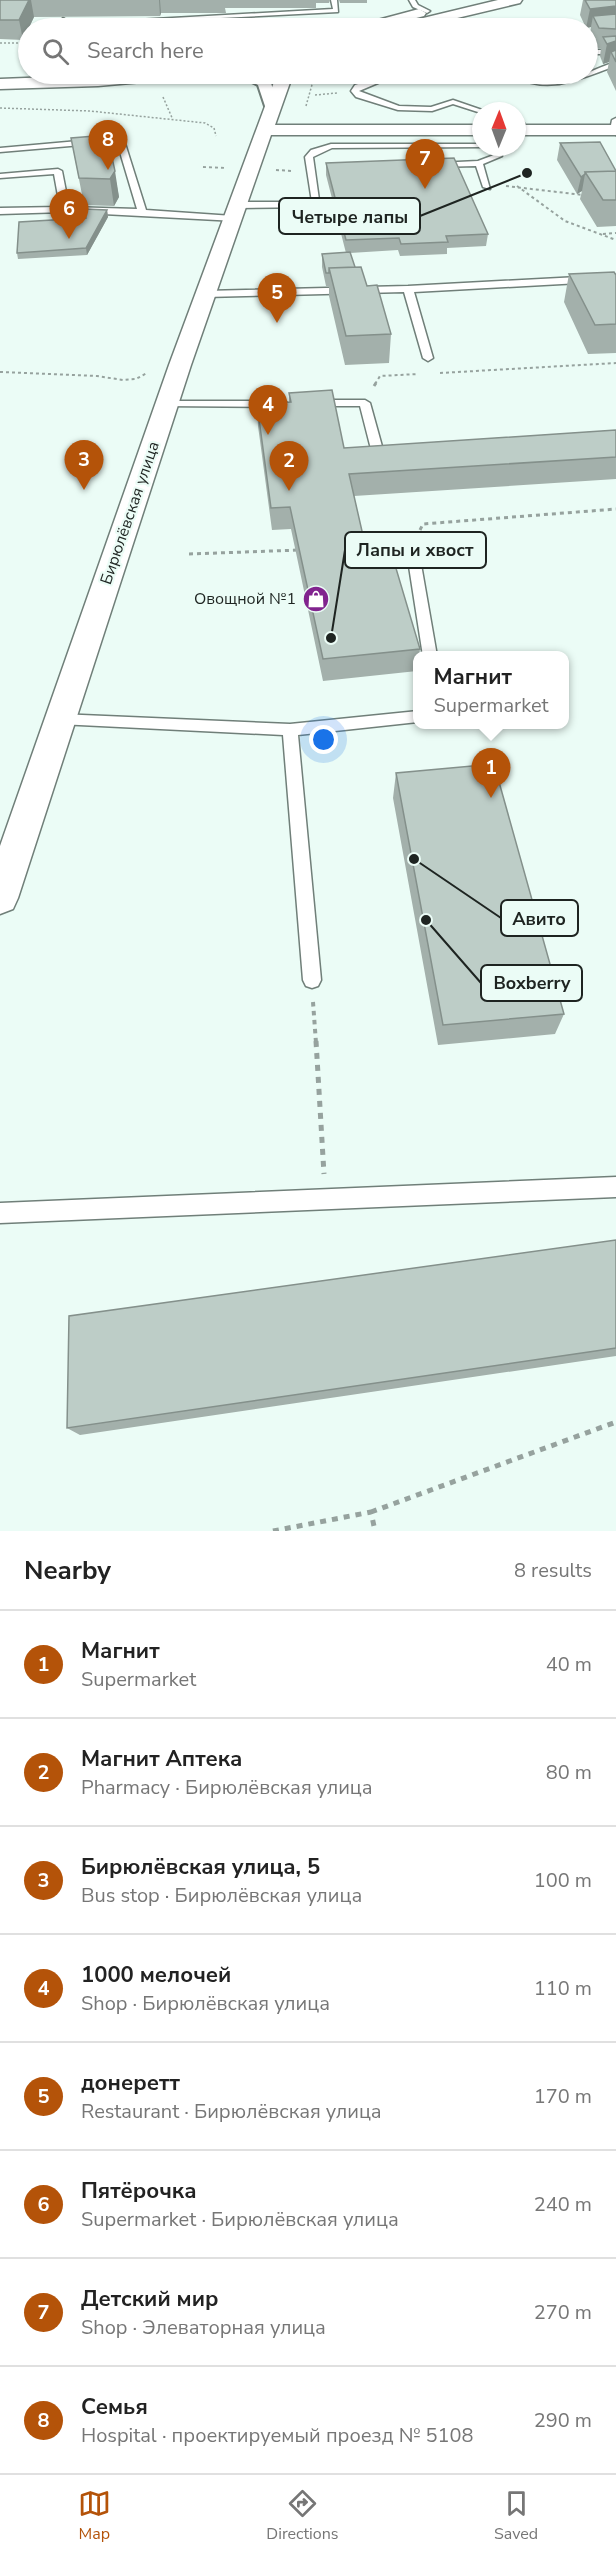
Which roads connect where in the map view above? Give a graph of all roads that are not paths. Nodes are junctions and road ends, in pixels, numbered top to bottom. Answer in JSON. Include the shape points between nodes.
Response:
{"nodes":[{"id":1,"x":334,"y":0,"type":"edge"},
{"id":2,"x":412,"y":0,"type":"edge"},
{"id":3,"x":473,"y":0,"type":"edge"},
{"id":4,"x":515,"y":0,"type":"edge"},
{"id":5,"x":427,"y":11,"type":"junction"},
{"id":6,"x":308,"y":13,"type":"junction"},
{"id":7,"x":188,"y":18,"type":"edge"},
{"id":8,"x":293,"y":18,"type":"edge"},
{"id":9,"x":401,"y":18,"type":"edge"},
{"id":10,"x":440,"y":18,"type":"edge"},
{"id":11,"x":598,"y":52,"type":"edge"},
{"id":12,"x":616,"y":52,"type":"edge"},
{"id":13,"x":616,"y":64,"type":"edge"},
{"id":14,"x":598,"y":70,"type":"edge"},
{"id":15,"x":18,"y":77,"type":"edge"},
{"id":16,"x":18,"y":82,"type":"edge"},
{"id":17,"x":1,"y":83,"type":"edge"},
{"id":18,"x":264,"y":84,"type":"edge"},
{"id":19,"x":281,"y":84,"type":"edge"},
{"id":20,"x":367,"y":84,"type":"edge"},
{"id":21,"x":542,"y":84,"type":"edge"},
{"id":22,"x":562,"y":84,"type":"edge"},
{"id":23,"x":472,"y":108,"type":"edge"},
{"id":24,"x":269,"y":119,"type":"junction"},
{"id":25,"x":526,"y":128,"type":"edge"},
{"id":26,"x":615,"y":128,"type":"edge"},
{"id":27,"x":472,"y":130,"type":"edge"},
{"id":28,"x":472,"y":146,"type":"edge"},
{"id":29,"x":0,"y":150,"type":"edge"},
{"id":30,"x":498,"y":156,"type":"edge"},
{"id":31,"x":479,"y":163,"type":"junction"},
{"id":32,"x":423,"y":165,"type":"edge"},
{"id":33,"x":0,"y":177,"type":"edge"},
{"id":34,"x":487,"y":187,"type":"road end"},
{"id":35,"x":65,"y":209,"type":"junction"},
{"id":36,"x":0,"y":211,"type":"edge"},
{"id":37,"x":142,"y":212,"type":"junction"},
{"id":38,"x":236,"y":212,"type":"junction"},
{"id":39,"x":616,"y":278,"type":"edge"},
{"id":40,"x":408,"y":289,"type":"junction"},
{"id":41,"x":205,"y":294,"type":"junction"},
{"id":42,"x":428,"y":358,"type":"dead end"},
{"id":43,"x":168,"y":404,"type":"junction"},
{"id":44,"x":402,"y":452,"type":"edge"},
{"id":45,"x":412,"y":547,"type":"road end"},
{"id":46,"x":429,"y":651,"type":"edge"},
{"id":47,"x":413,"y":716,"type":"edge"},
{"id":48,"x":59,"y":719,"type":"junction"},
{"id":49,"x":290,"y":730,"type":"junction"},
{"id":50,"x":5,"y":871,"type":"edge"},
{"id":51,"x":0,"y":898,"type":"edge"},
{"id":52,"x":312,"y":980,"type":"road end"},
{"id":53,"x":616,"y":1187,"type":"edge"},
{"id":54,"x":0,"y":1213,"type":"edge"}],
"edges":[{"from":1,"to":6,"type":"lane","via":[[336,11]]},
{"from":2,"to":5,"type":"lane","via":[[415,6]]},
{"from":3,"to":5,"type":"street"},
{"from":4,"to":10,"type":"street"},
{"from":5,"to":9,"type":"street"},
{"from":6,"to":7,"type":"lane"},
{"from":6,"to":8,"type":"lane"},
{"from":11,"to":12,"type":"lane"},
{"from":13,"to":14,"type":"lane"},
{"from":15,"to":17,"type":"street"},
{"from":16,"to":17,"type":"street"},
{"from":18,"to":24,"type":"street"},
{"from":19,"to":24,"type":"street","name":"Бирюлёвская улица"},
{"from":20,"to":23,"type":"lane","via":[[355,91],[398,108],[432,109],[453,102]]},
{"from":21,"to":22,"type":"lane"},
{"from":24,"to":27,"type":"street"},
{"from":24,"to":38,"type":"street","name":"Бирюлёвская улица"},
{"from":25,"to":26,"type":"street"},
{"from":28,"to":38,"type":"lane","via":[[331,146],[309,157],[317,205]]},
{"from":29,"to":37,"type":"lane","via":[[120,139]]},
{"from":30,"to":31,"type":"lane"},
{"from":31,"to":32,"type":"lane"},
{"from":31,"to":34,"type":"lane"},
{"from":33,"to":35,"type":"lane","via":[[58,171]]},
{"from":35,"to":36,"type":"lane"},
{"from":35,"to":37,"type":"lane"},
{"from":37,"to":38,"type":"lane"},
{"from":38,"to":41,"type":"street","name":"Бирюлёвская улица"},
{"from":39,"to":40,"type":"lane"},
{"from":40,"to":41,"type":"lane"},
{"from":40,"to":42,"type":"lane"},
{"from":41,"to":43,"type":"street","name":"Бирюлёвская улица"},
{"from":43,"to":44,"type":"lane","via":[[365,403],[378,453]]},
{"from":43,"to":48,"type":"street","name":"Бирюлёвская улица"},
{"from":45,"to":46,"type":"lane"},
{"from":47,"to":49,"type":"lane"},
{"from":48,"to":49,"type":"lane"},
{"from":48,"to":50,"type":"street","name":"Бирюлёвская улица"},
{"from":49,"to":52,"type":"lane"},
{"from":50,"to":51,"type":"street","name":"Бирюлёвская улица"},
{"from":53,"to":54,"type":"lane"}]}
